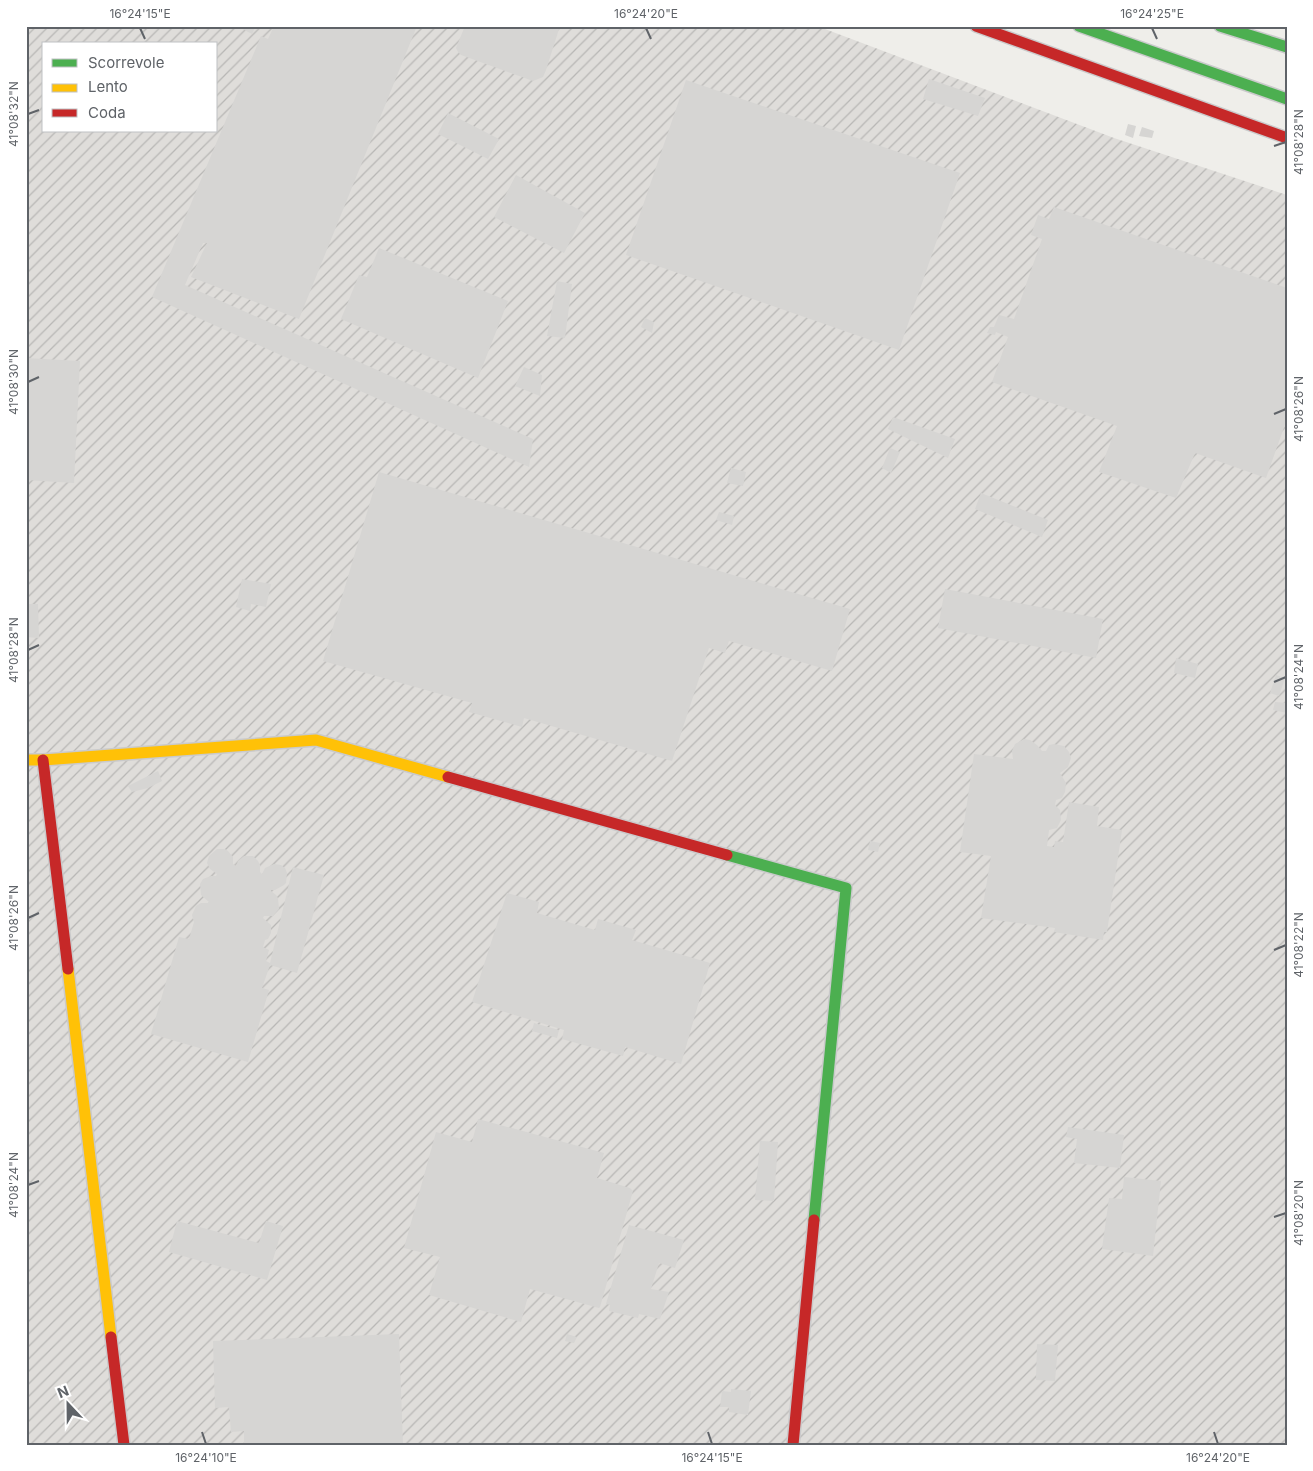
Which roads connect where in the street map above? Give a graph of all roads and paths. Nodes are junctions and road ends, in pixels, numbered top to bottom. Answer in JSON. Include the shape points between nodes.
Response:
{"nodes":[{"id":1,"x":976,"y":26,"type":"edge"},
{"id":2,"x":1079,"y":26,"type":"edge"},
{"id":3,"x":1220,"y":26,"type":"edge"},
{"id":4,"x":1287,"y":47,"type":"edge"},
{"id":5,"x":1287,"y":99,"type":"edge"},
{"id":6,"x":1287,"y":138,"type":"edge"},
{"id":7,"x":26,"y":760,"type":"edge"},
{"id":8,"x":42,"y":760,"type":"junction"},
{"id":9,"x":124,"y":1445,"type":"edge"},
{"id":10,"x":792,"y":1445,"type":"edge"}],
"edges":[{"from":1,"to":6,"type":"main road"},
{"from":2,"to":5,"type":"main road"},
{"from":3,"to":4,"type":"main road"},
{"from":7,"to":8,"type":"main road"},
{"from":8,"to":9,"type":"main road"},
{"from":8,"to":10,"type":"main road","via":[[316,740],[846,888]]}]}
